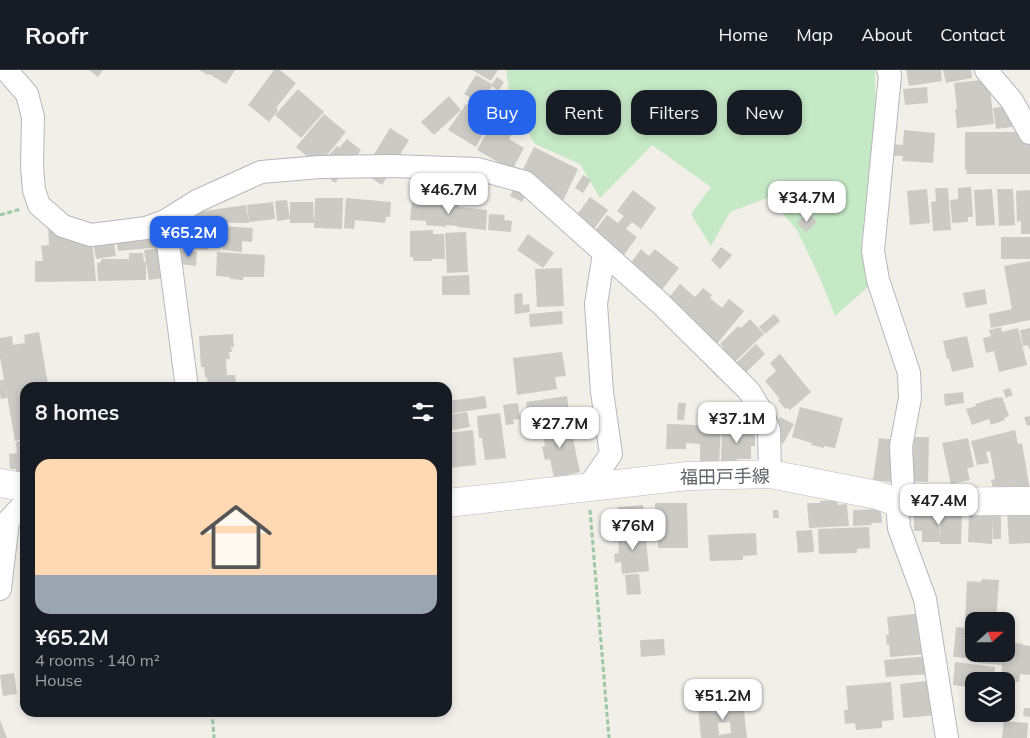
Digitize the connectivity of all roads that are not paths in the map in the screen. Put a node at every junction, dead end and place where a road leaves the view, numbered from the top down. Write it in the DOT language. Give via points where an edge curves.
graph roads {
  1 [pos="6,70"];
  2 [pos="986,70"];
  3 [pos="892,72"];
  4 [pos="1030,133"];
  5 [pos="165,221"];
  6 [pos="604,253"];
  7 [pos="186,382"];
  8 [pos="770,474"];
  9 [pos="588,487"];
  10 [pos="16,490"];
  11 [pos="1030,500"];
  12 [pos="897,502"];
  13 [pos="452,503"];
  14 [pos="0,589"];
  15 [pos="947,738"];
  1 -- 5 [label="street" via="27,94 33,117 32,167 39,204 63,226 91,235 146,228"];
  2 -- 4 [label="street" via="1012,101"];
  3 -- 12 [label="street" via="873,251 878,280 909,373 910,398 901,446 903,488"];
  5 -- 6 [label="street" via="197,201 261,172 392,166 478,170 525,182"];
  5 -- 7 [label="street"];
  6 -- 8 [label="street" via="660,302 749,391 769,430"];
  6 -- 9 [label="street" via="596,304 602,392 611,454"];
  8 -- 9 [label="main road, 福田戸手線" via="688,476"];
  8 -- 12 [label="main road, 福田戸手線" via="877,495"];
  9 -- 13 [label="main road, 福田戸手線"];
  10 -- 14 [label="street" via="8,521"];
  11 -- 12 [label="main road, 福田戸手線"];
  12 -- 15 [label="street" via="900,528 925,599"];
}
